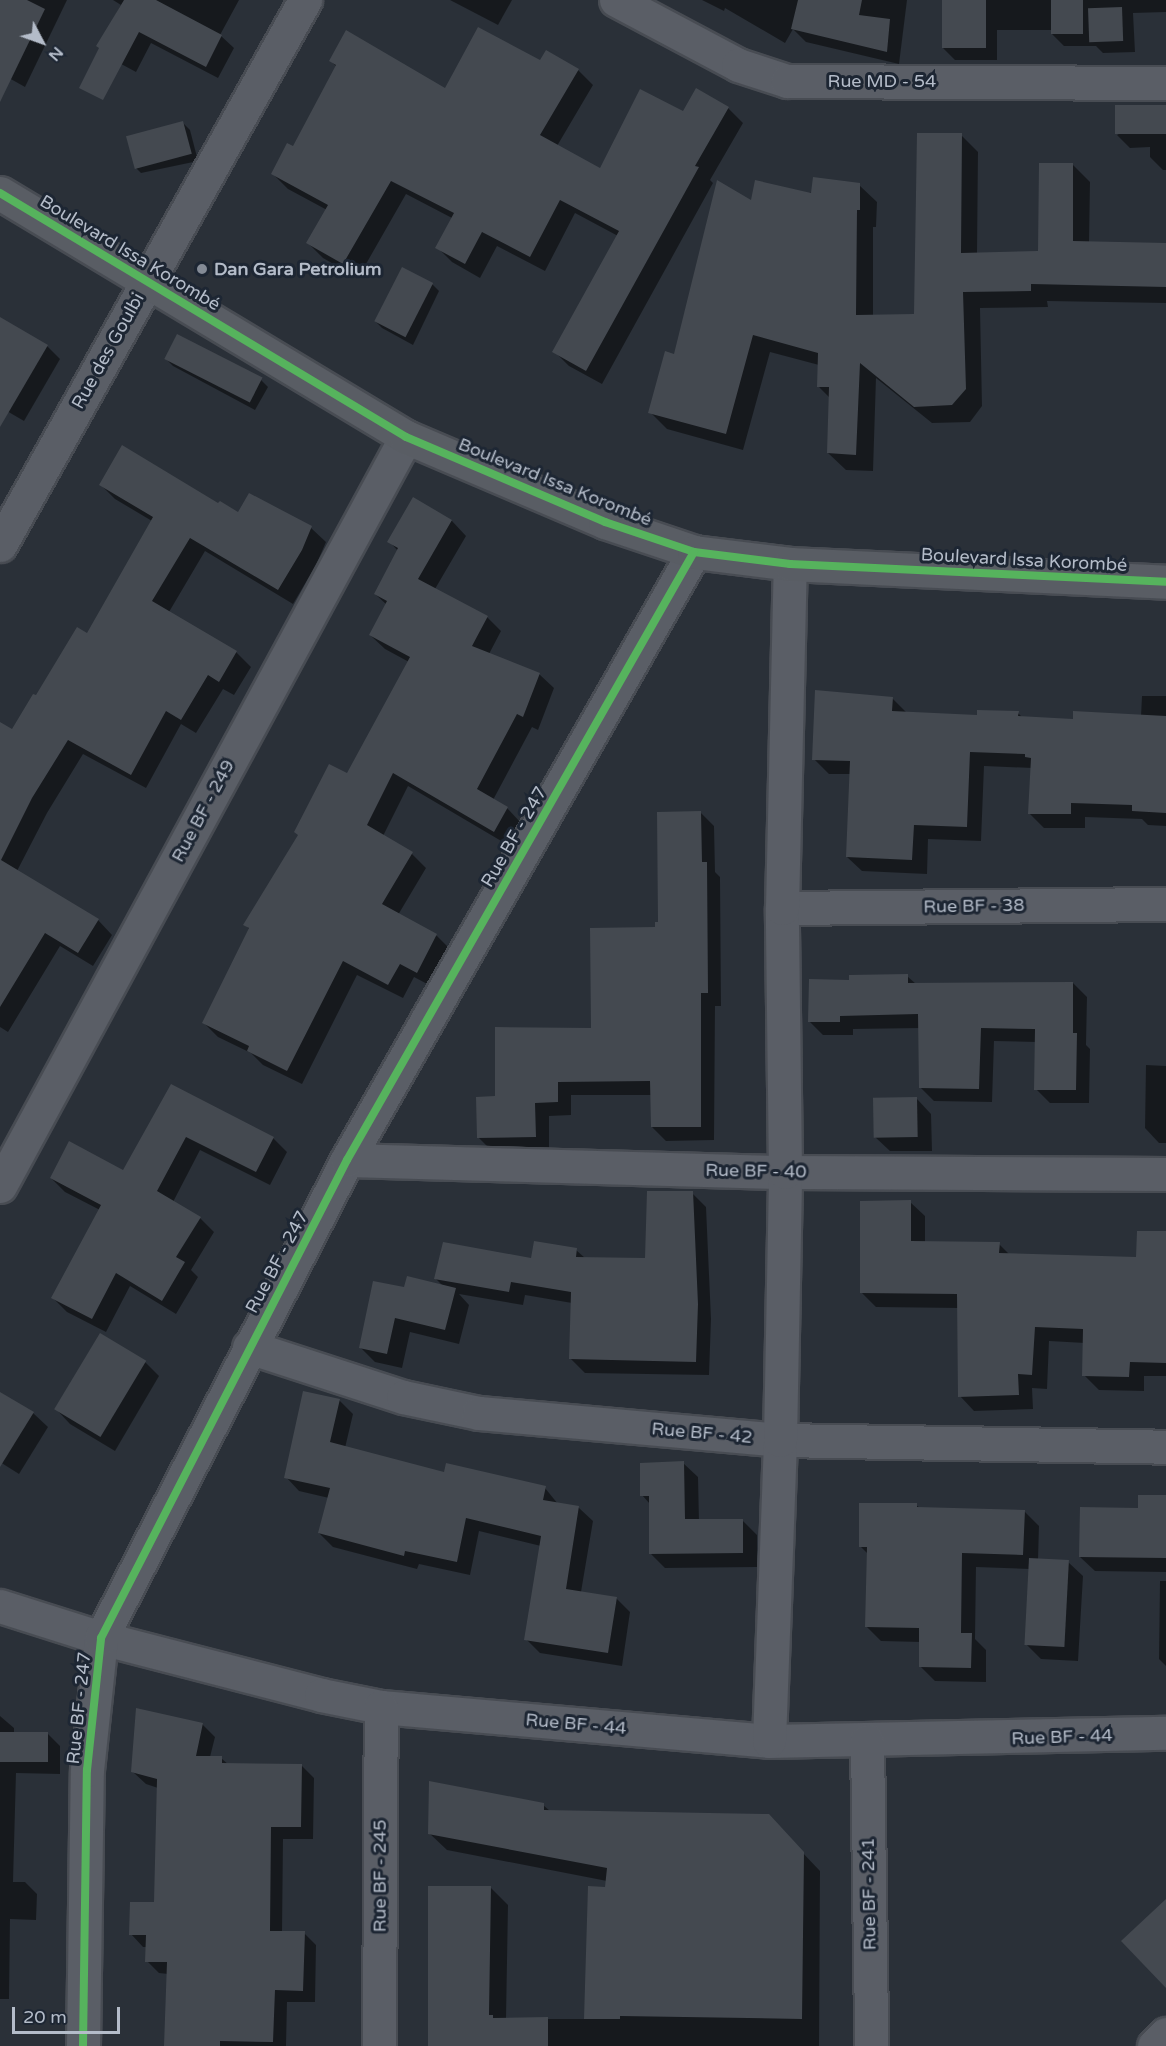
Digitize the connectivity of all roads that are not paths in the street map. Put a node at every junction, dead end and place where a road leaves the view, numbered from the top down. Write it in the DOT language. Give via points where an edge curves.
graph roads {
  1 [pos="305,0"];
  2 [pos="616,0"];
  3 [pos="1166,83"];
  4 [pos="0,192"];
  5 [pos="147,281"];
  6 [pos="406,437"];
  7 [pos="0,544"];
  8 [pos="694,552"];
  9 [pos="790,564"];
  10 [pos="1166,582"];
  11 [pos="1166,904"];
  12 [pos="782,908"];
  13 [pos="347,1160"];
  14 [pos="784,1172"];
  15 [pos="1166,1174"];
  16 [pos="0,1186"];
  17 [pos="249,1347"];
  18 [pos="780,1440"];
  19 [pos="1166,1447"];
  20 [pos="0,1606"];
  21 [pos="101,1638"];
  22 [pos="381,1707"];
  23 [pos="1166,1733"];
  24 [pos="769,1741"];
  25 [pos="867,1741"];
  26 [pos="1166,2034"];
  27 [pos="83,2046"];
  28 [pos="379,2046"];
  29 [pos="871,2046"];
  30 [pos="1154,2046"];
  1 -- 5 [label="street, Rue des Goulbi"];
  2 -- 3 [label="street, Rue MD - 54" via="738,65 788,81"];
  4 -- 5 [label="street, Boulevard Issa Korombé"];
  5 -- 6 [label="street, Boulevard Issa Korombé"];
  5 -- 7 [label="street, Rue des Goulbi"];
  6 -- 8 [label="street, Boulevard Issa Korombé" via="604,522"];
  6 -- 16 [label="street, Rue BF - 249"];
  8 -- 9 [label="street, Boulevard Issa Korombé"];
  8 -- 13 [label="street, Rue BF - 247"];
  9 -- 10 [label="street, Boulevard Issa Korombé"];
  9 -- 12 [label="street"];
  11 -- 12 [label="street, Rue BF - 38"];
  12 -- 14 [label="street"];
  13 -- 14 [label="street, Rue BF - 40"];
  13 -- 17 [label="street, Rue BF - 247"];
  14 -- 15 [label="street, Rue BF - 40"];
  14 -- 18 [label="street"];
  17 -- 18 [label="street, Rue BF - 42" via="403,1397 479,1413"];
  17 -- 21 [label="street, Rue BF - 247"];
  18 -- 19 [label="street, Rue BF - 42"];
  18 -- 24 [label="street"];
  20 -- 21 [label="street, Rue BF - 44"];
  21 -- 22 [label="street, Rue BF - 44"];
  21 -- 27 [label="street, Rue BF - 247" via="87,1770"];
  22 -- 24 [label="street, Rue BF - 44"];
  22 -- 28 [label="street, Rue BF - 245"];
  23 -- 25 [label="street, Rue BF - 44"];
  24 -- 25 [label="street, Rue BF - 44"];
  25 -- 29 [label="street, Rue BF - 241"];
  26 -- 30 [label="street"];
}
